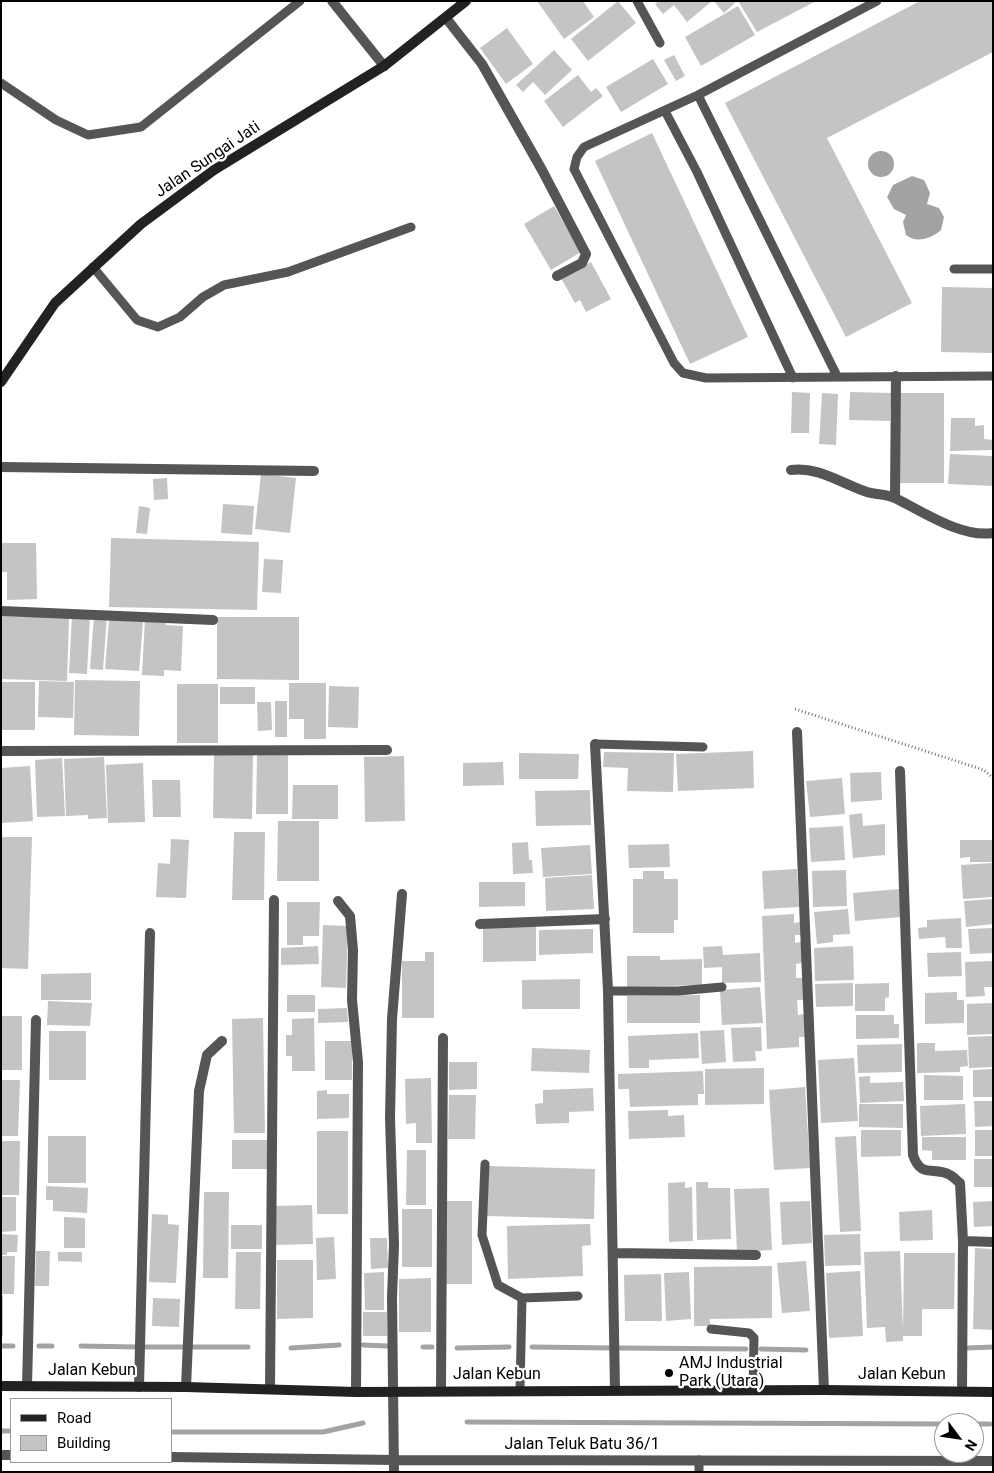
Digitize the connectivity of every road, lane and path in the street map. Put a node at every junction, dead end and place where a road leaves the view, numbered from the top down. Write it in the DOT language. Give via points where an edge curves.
graph roads {
  1 [pos="300,1"];
  2 [pos="332,1"];
  3 [pos="466,1"];
  4 [pos="637,1"];
  5 [pos="877,1"];
  6 [pos="446,18"];
  7 [pos="660,43"];
  8 [pos="384,66"];
  9 [pos="1,84"];
  10 [pos="698,95"];
  11 [pos="665,111"];
  12 [pos="411,227"];
  13 [pos="93,267"];
  14 [pos="954,269"];
  15 [pos="993,269"];
  16 [pos="557,276"];
  17 [pos="837,376"];
  18 [pos="896,376"];
  19 [pos="993,376"];
  20 [pos="793,378"];
  21 [pos="1,382"];
  22 [pos="1,467"];
  23 [pos="791,470"];
  24 [pos="314,471"];
  25 [pos="895,497"];
  26 [pos="993,533"];
  27 [pos="1,611"];
  28 [pos="212,620"];
  29 [pos="795,709"];
  30 [pos="797,732"];
  31 [pos="595,744"];
  32 [pos="703,747"];
  33 [pos="387,750"];
  34 [pos="1,751"];
  35 [pos="900,771"];
  36 [pos="993,778"];
  37 [pos="402,894"];
  38 [pos="274,900"];
  39 [pos="338,900"];
  40 [pos="604,919"];
  41 [pos="480,924"];
  42 [pos="150,933"];
  43 [pos="722,987"];
  44 [pos="608,991"];
  45 [pos="36,1020"];
  46 [pos="443,1038"];
  47 [pos="222,1041"];
  48 [pos="485,1164"];
  49 [pos="963,1242"];
  50 [pos="993,1242"];
  51 [pos="614,1253"];
  52 [pos="756,1256"];
  53 [pos="578,1296"];
  54 [pos="522,1298"];
  55 [pos="711,1329"];
  56 [pos="1,1386"];
  57 [pos="26,1386"];
  58 [pos="139,1387"];
  59 [pos="186,1387"];
  60 [pos="270,1389"];
  61 [pos="520,1390"];
  62 [pos="615,1390"];
  63 [pos="753,1390"];
  64 [pos="824,1390"];
  65 [pos="962,1390"];
  66 [pos="394,1391"];
  67 [pos="442,1391"];
  68 [pos="356,1392"];
  69 [pos="993,1392"];
  70 [pos="172,1457"];
  71 [pos="394,1460"];
  72 [pos="699,1460"];
  73 [pos="993,1461"];
  74 [pos="394,1472"];
  75 [pos="699,1472"];
  1 -- 9 [label="lane" via="141,127 88,134 56,120"];
  2 -- 8 [label="street"];
  3 -- 6 [label="main road, Jalan Sungai Jati"];
  4 -- 7 [label="lane"];
  5 -- 10 [label="lane"];
  6 -- 8 [label="main road, Jalan Sungai Jati"];
  6 -- 16 [label="street" via="482,64 586,254 582,263"];
  8 -- 13 [label="main road, Jalan Sungai Jati" via="214,170 141,224"];
  10 -- 11 [label="lane"];
  10 -- 17 [label="lane"];
  11 -- 20 [label="lane"];
  11 -- 20 [label="lane" via="584,147 574,169 674,363 683,373 706,378"];
  12 -- 13 [label="lane" via="288,272 224,285 203,297 180,317 158,327 137,320"];
  13 -- 21 [label="main road, Jalan Sungai Jati" via="55,303"];
  14 -- 15 [label="lane"];
  17 -- 18 [label="lane"];
  17 -- 20 [label="lane"];
  18 -- 19 [label="lane"];
  18 -- 25 [label="street"];
  22 -- 24 [label="street"];
  23 -- 25 [label="street" via="805,468 868,492"];
  25 -- 26 [label="street" via="941,522 976,532"];
  27 -- 28 [label="street"];
  29 -- 36 [label="path" via="984,770"];
  30 -- 64 [label="street"];
  31 -- 32 [label="lane"];
  31 -- 40 [label="street"];
  33 -- 34 [label="street"];
  35 -- 49 [label="street" via="913,1155 917,1165 924,1170 950,1174 960,1183"];
  37 -- 66 [label="street" via="392,1019 390,1118"];
  38 -- 60 [label="street"];
  39 -- 68 [label="street" via="350,916 354,950 352,1000 358,1062"];
  40 -- 41 [label="street"];
  40 -- 44 [label="street"];
  42 -- 58 [label="street"];
  43 -- 44 [label="lane"];
  44 -- 51 [label="street"];
  45 -- 57 [label="street"];
  46 -- 67 [label="street"];
  47 -- 59 [label="street" via="207,1055 199,1091"];
  48 -- 54 [label="lane" via="482,1235 498,1285"];
  49 -- 50 [label="street"];
  49 -- 65 [label="street"];
  51 -- 52 [label="street"];
  51 -- 62 [label="street"];
  53 -- 54 [label="lane"];
  54 -- 61 [label="lane"];
  55 -- 63 [label="lane" via="749,1333 754,1338"];
  56 -- 57 [label="main road, Jalan Kebun"];
  57 -- 58 [label="main road, Jalan Kebun"];
  58 -- 59 [label="main road, Jalan Kebun"];
  59 -- 60 [label="main road, Jalan Kebun"];
  60 -- 68 [label="main road, Jalan Kebun"];
  61 -- 62 [label="main road, Jalan Kebun"];
  61 -- 67 [label="main road, Jalan Kebun"];
  62 -- 63 [label="main road, Jalan Kebun"];
  63 -- 64 [label="main road, Jalan Kebun"];
  64 -- 65 [label="main road, Jalan Kebun"];
  65 -- 69 [label="main road, Jalan Kebun"];
  66 -- 67 [label="main road, Jalan Kebun"];
  66 -- 68 [label="main road, Jalan Kebun"];
  66 -- 71 [label="street"];
  70 -- 71 [label="street, Jalan Teluk Batu 36/1"];
  71 -- 72 [label="street, Jalan Teluk Batu 36/1"];
  71 -- 74 [label="street"];
  72 -- 73 [label="street, Jalan Teluk Batu 36/1"];
  72 -- 75 [label="lane"];
}
